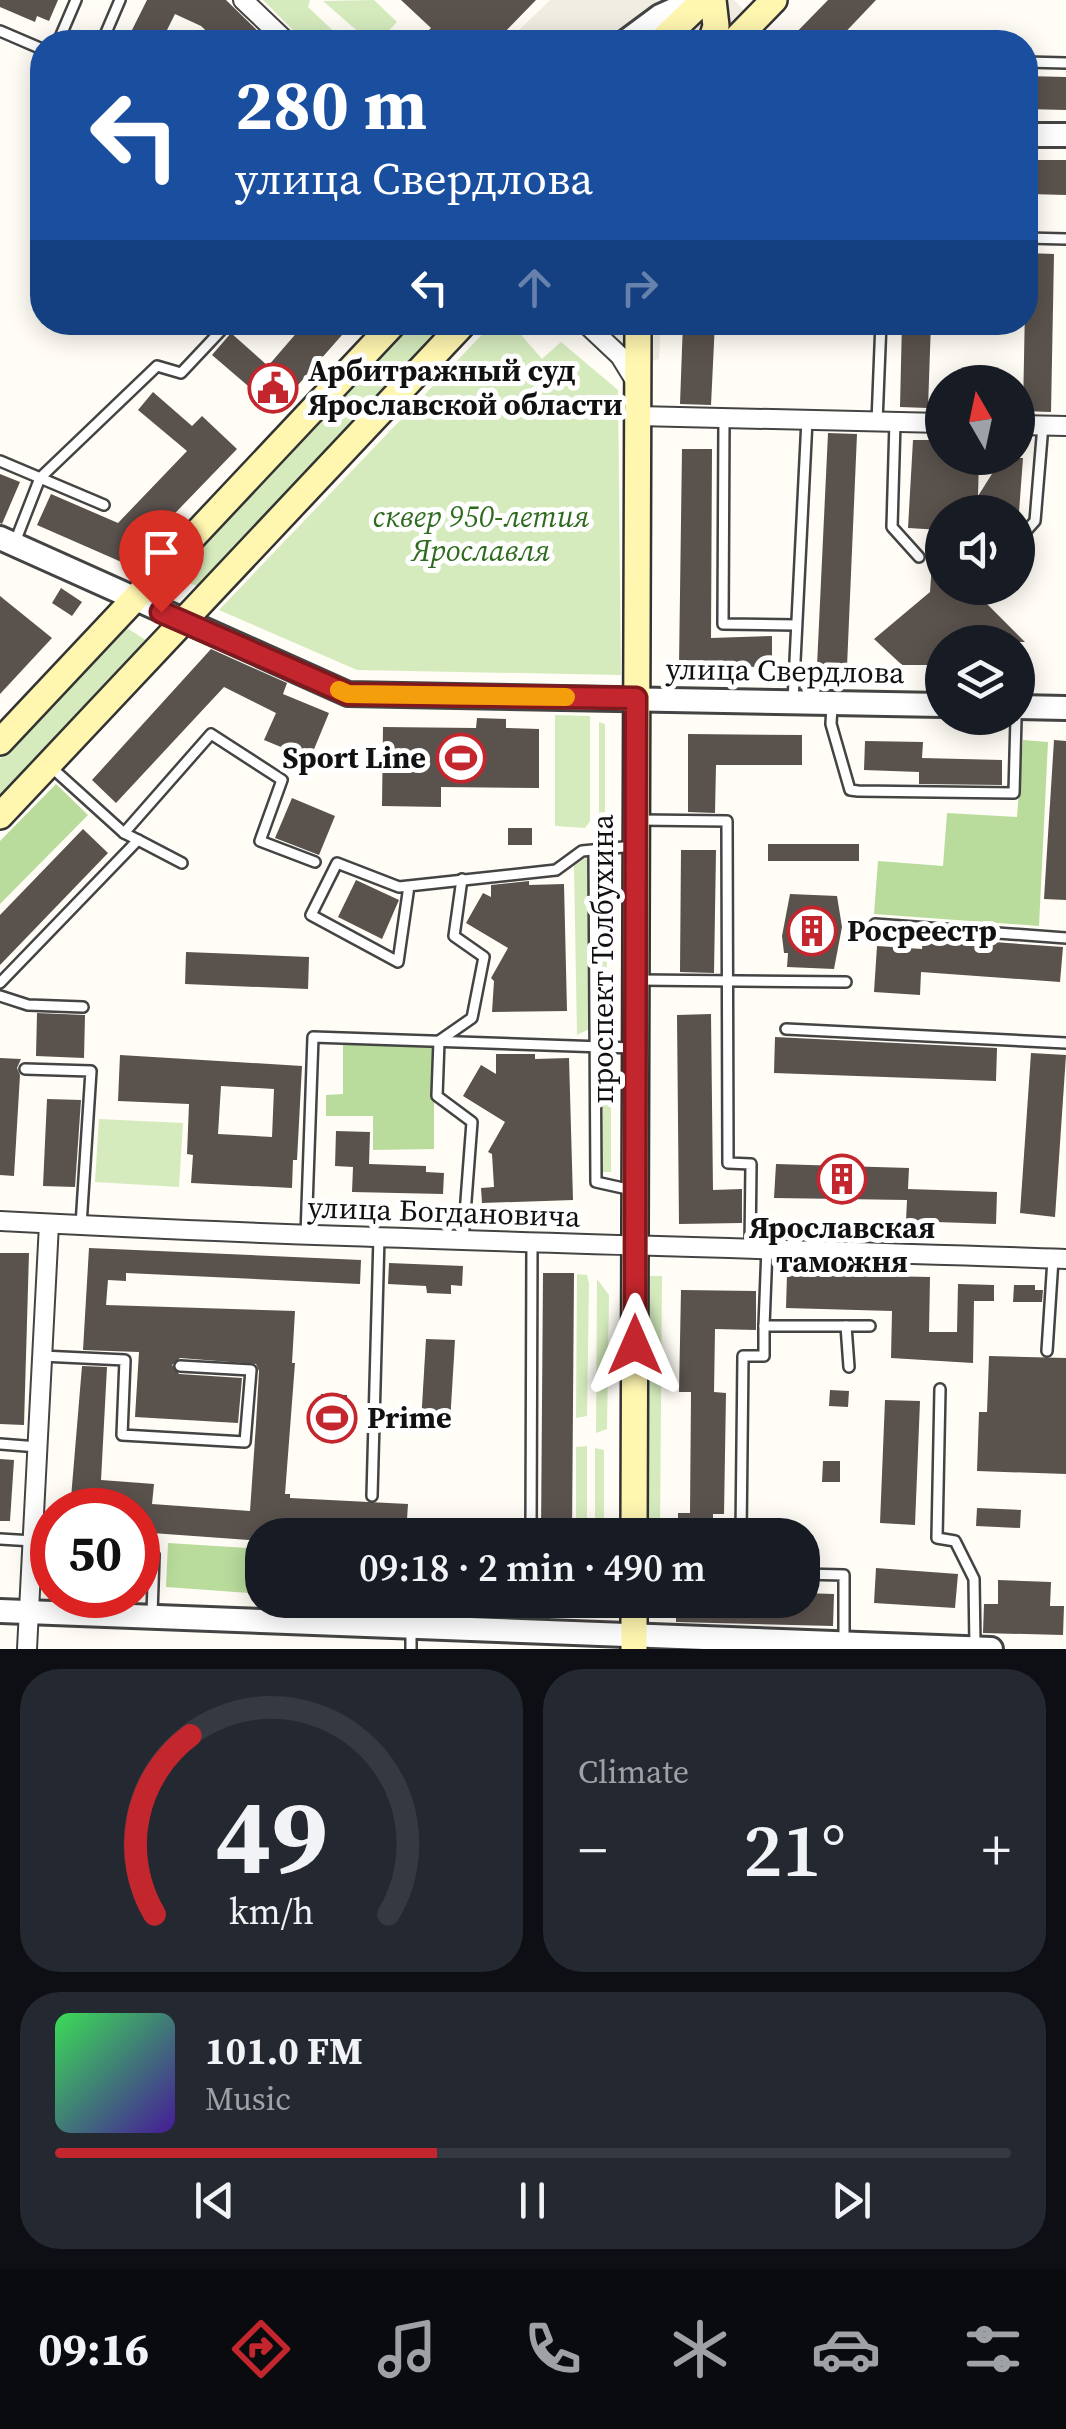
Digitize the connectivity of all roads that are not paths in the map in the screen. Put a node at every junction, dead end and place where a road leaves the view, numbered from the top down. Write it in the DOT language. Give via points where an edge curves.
graph roads {
  1 [pos="76,0"];
  2 [pos="120,0"];
  3 [pos="244,0"];
  4 [pos="696,0"];
  5 [pos="704,0"];
  6 [pos="716,0"];
  7 [pos="774,0"];
  8 [pos="63,30"];
  9 [pos="107,30"];
  10 [pos="275,30"];
  11 [pos="641,30"];
  12 [pos="673,30"];
  13 [pos="715,30"];
  14 [pos="741,30"];
  15 [pos="755,30"];
  16 [pos="0,31"];
  17 [pos="30,44"];
  18 [pos="1038,62"];
  19 [pos="1066,63"];
  20 [pos="1038,135"];
  21 [pos="1066,136"];
  22 [pos="1038,238"];
  23 [pos="1066,239"];
  24 [pos="217,335"];
  25 [pos="376,335"];
  26 [pos="453,335"];
  27 [pos="598,335"];
  28 [pos="628,335"];
  29 [pos="638,335"];
  30 [pos="882,335"];
  31 [pos="636,383"];
  32 [pos="637,416"];
  33 [pos="724,418"];
  34 [pos="807,420"];
  35 [pos="886,422"];
  36 [pos="925,423"];
  37 [pos="1035,426"];
  38 [pos="1043,426"];
  39 [pos="1066,426"];
  40 [pos="0,461"];
  41 [pos="40,478"];
  42 [pos="104,505"];
  43 [pos="1035,522"];
  44 [pos="7,542"];
  45 [pos="919,557"];
  46 [pos="133,599"];
  47 [pos="184,622"];
  48 [pos="796,625"];
  49 [pos="636,698"];
  50 [pos="792,701"];
  51 [pos="832,702"];
  52 [pos="925,704"];
  53 [pos="1035,707"];
  54 [pos="1066,708"];
  55 [pos="1016,735"];
  56 [pos="0,742"];
  57 [pos="48,766"];
  58 [pos="0,816"];
  59 [pos="636,820"];
  60 [pos="124,832"];
  61 [pos="138,840"];
  62 [pos="636,846"];
  63 [pos="594,850"];
  64 [pos="315,862"];
  65 [pos="182,863"];
  66 [pos="462,879"];
  67 [pos="409,886"];
  68 [pos="875,924"];
  69 [pos="1066,938"];
  70 [pos="729,979"];
  71 [pos="636,980"];
  72 [pos="846,982"];
  73 [pos="0,983"];
  74 [pos="0,996"];
  75 [pos="83,1007"];
  76 [pos="786,1029"];
  77 [pos="439,1041"];
  78 [pos="1066,1043"];
  79 [pos="593,1046"];
  80 [pos="636,1048"];
  81 [pos="25,1070"];
  82 [pos="635,1190"];
  83 [pos="0,1221"];
  84 [pos="49,1224"];
  85 [pos="82,1225"];
  86 [pos="306,1235"];
  87 [pos="379,1238"];
  88 [pos="463,1240"];
  89 [pos="532,1243"];
  90 [pos="635,1245"];
  91 [pos="758,1248"];
  92 [pos="1060,1259"];
  93 [pos="764,1326"];
  94 [pos="846,1326"];
  95 [pos="870,1326"];
  96 [pos="1047,1351"];
  97 [pos="42,1356"];
  98 [pos="180,1366"];
  99 [pos="849,1367"];
  100 [pos="940,1389"];
  101 [pos="0,1444"];
  102 [pos="38,1447"];
  103 [pos="36,1488"];
  104 [pos="372,1496"];
  105 [pos="531,1518"];
  106 [pos="634,1518"];
  107 [pos="741,1518"];
  108 [pos="0,1539"];
  109 [pos="30,1541"];
  110 [pos="820,1574"];
  111 [pos="30,1584"];
  112 [pos="0,1611"];
  113 [pos="28,1612"];
  114 [pos="160,1618"];
  115 [pos="408,1634"];
  116 [pos="476,1639"];
  117 [pos="634,1642"];
  118 [pos="853,1645"];
  119 [pos="975,1648"];
  120 [pos="27,1649"];
  121 [pos="991,1649"];
  1 -- 8 [label="lane"];
  2 -- 9 [label="lane"];
  3 -- 10 [label="street"];
  4 -- 11 [label="street"];
  5 -- 12 [label="main road"];
  6 -- 13 [label="main road"];
  6 -- 14 [label="main road"];
  7 -- 15 [label="main road"];
  16 -- 17 [label="lane"];
  18 -- 19 [label="lane"];
  20 -- 21 [label="street"];
  22 -- 23 [label="lane"];
  24 -- 41 [label="lane" via="181,373 158,366"];
  25 -- 46 [label="main road"];
  26 -- 47 [label="main road"];
  27 -- 31 [label="street"];
  28 -- 31 [label="main road, проспект Толбухина"];
  29 -- 31 [label="main road, проспект Толбухина"];
  30 -- 35 [label="lane"];
  31 -- 32 [label="main road, проспект Толбухина"];
  32 -- 33 [label="street"];
  32 -- 49 [label="main road, проспект Толбухина"];
  33 -- 34 [label="street"];
  33 -- 48 [label="lane" via="723,624"];
  34 -- 35 [label="street"];
  34 -- 48 [label="lane"];
  35 -- 36 [label="street"];
  35 -- 45 [label="lane" via="892,527"];
  37 -- 38 [label="street"];
  38 -- 39 [label="street"];
  38 -- 43 [label="lane"];
  40 -- 41 [label="lane"];
  41 -- 42 [label="lane"];
  41 -- 44 [label="lane"];
  44 -- 46 [label="street, улица Свердлова"];
  46 -- 47 [label="street, улица Свердлова"];
  46 -- 56 [label="main road"];
  47 -- 49 [label="street, улица Свердлова" via="348,694"];
  47 -- 57 [label="main road"];
  48 -- 50 [label="lane"];
  49 -- 50 [label="street, улица Свердлова"];
  49 -- 59 [label="main road, проспект Толбухина"];
  50 -- 51 [label="street, улица Свердлова"];
  51 -- 52 [label="street, улица Свердлова"];
  51 -- 55 [label="lane" via="831,724 850,790 1014,793"];
  53 -- 54 [label="street"];
  57 -- 58 [label="main road"];
  57 -- 60 [label="lane"];
  59 -- 62 [label="main road, проспект Толбухина"];
  59 -- 70 [label="lane" via="727,820"];
  60 -- 61 [label="lane"];
  60 -- 64 [label="lane" via="211,734 282,780 260,841"];
  61 -- 65 [label="lane"];
  61 -- 73 [label="lane"];
  62 -- 63 [label="lane"];
  62 -- 71 [label="main road, проспект Толбухина"];
  63 -- 66 [label="lane" via="556,870"];
  63 -- 79 [label="lane"];
  66 -- 67 [label="lane"];
  66 -- 77 [label="lane" via="454,936 484,957 472,1018"];
  67 -- 67 [label="lane" via="398,962 311,915 336,863"];
  68 -- 69 [label="lane"];
  70 -- 71 [label="lane"];
  70 -- 72 [label="lane"];
  70 -- 91 [label="lane" via="728,1163 750,1164"];
  71 -- 80 [label="main road, проспект Толбухина"];
  74 -- 75 [label="lane"];
  76 -- 78 [label="lane"];
  77 -- 79 [label="lane"];
  77 -- 86 [label="lane" via="313,1037"];
  77 -- 88 [label="lane" via="437,1096 472,1122"];
  79 -- 80 [label="lane"];
  79 -- 82 [label="lane" via="596,1182"];
  80 -- 82 [label="main road, проспект Толбухина"];
  81 -- 85 [label="lane" via="91,1072"];
  82 -- 90 [label="main road, проспект Толбухина"];
  83 -- 84 [label="street, улица Богдановича"];
  84 -- 85 [label="street, улица Богдановича"];
  84 -- 97 [label="street"];
  85 -- 86 [label="street, улица Богдановича"];
  86 -- 87 [label="street, улица Богдановича"];
  87 -- 88 [label="street, улица Богдановича"];
  87 -- 104 [label="lane"];
  88 -- 89 [label="street, улица Богдановича"];
  89 -- 90 [label="street, улица Богдановича"];
  89 -- 105 [label="lane"];
  90 -- 91 [label="street, улица Богдановича"];
  90 -- 106 [label="main road, проспект Толбухина"];
  91 -- 92 [label="street, улица Богдановича"];
  91 -- 93 [label="lane"];
  92 -- 96 [label="lane"];
  93 -- 94 [label="lane"];
  93 -- 107 [label="lane" via="764,1356 742,1356"];
  94 -- 95 [label="lane"];
  94 -- 99 [label="lane"];
  97 -- 98 [label="lane" via="125,1360 122,1435 245,1442 250,1370"];
  97 -- 102 [label="street"];
  100 -- 119 [label="lane" via="937,1538 955,1541 974,1579"];
  101 -- 102 [label="lane"];
  102 -- 103 [label="street"];
  108 -- 109 [label="lane"];
  110 -- 118 [label="lane" via="844,1575"];
  111 -- 113 [label="street"];
  112 -- 113 [label="street"];
  113 -- 120 [label="street"];
  114 -- 115 [label="street"];
  115 -- 116 [label="street"];
  116 -- 117 [label="street"];
  117 -- 118 [label="street"];
  118 -- 119 [label="street"];
  119 -- 121 [label="street"];
}
